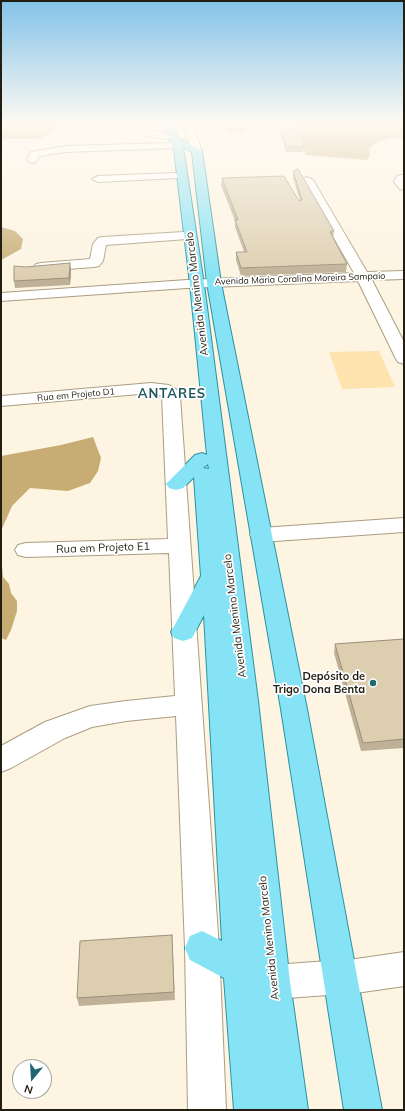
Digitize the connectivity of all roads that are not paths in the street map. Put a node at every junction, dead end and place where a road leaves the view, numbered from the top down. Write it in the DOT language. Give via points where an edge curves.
graph roads {
  1 [pos="175,176"];
  2 [pos="182,176"];
  3 [pos="200,176"];
  4 [pos="98,180"];
  5 [pos="307,180"];
  6 [pos="207,228"];
  7 [pos="187,241"];
  8 [pos="27,268"];
  9 [pos="404,275"];
  10 [pos="363,277"];
  11 [pos="199,284"];
  12 [pos="1,297"];
  13 [pos="397,329"];
  14 [pos="404,359"];
  15 [pos="1,402"];
  16 [pos="202,459"];
  17 [pos="176,484"];
  18 [pos="404,525"];
  19 [pos="261,535"];
  20 [pos="179,546"];
  21 [pos="26,550"];
  22 [pos="213,575"];
  23 [pos="183,632"];
  24 [pos="187,705"];
  25 [pos="1,760"];
  26 [pos="202,948"];
  27 [pos="241,968"];
  28 [pos="404,969"];
  29 [pos="340,977"];
  30 [pos="273,982"];
  31 [pos="207,1110"];
  32 [pos="253,1110"];
  33 [pos="289,1110"];
  34 [pos="363,1110"];
  1 -- 4 [label="street"];
  1 -- 7 [label="main road, Avenida Menino Marcelo"];
  2 -- 7 [label="main road, Avenida Menino Marcelo"];
  3 -- 6 [label="main road"];
  5 -- 10 [label="street"];
  6 -- 7 [label="main road"];
  6 -- 11 [label="main road"];
  7 -- 8 [label="street" via="103,240 99,244 94,263"];
  7 -- 11 [label="main road, Avenida Menino Marcelo"];
  9 -- 10 [label="street, Avenida Maria Coralina Moreira Sampaio"];
  10 -- 11 [label="street, Avenida Maria Coralina Moreira Sampaio"];
  10 -- 13 [label="street"];
  11 -- 12 [label="street, Avenida Maria Coralina Moreira Sampaio"];
  11 -- 16 [label="main road, Avenida Menino Marcelo"];
  11 -- 19 [label="main road"];
  11 -- 30 [label="main road, Avenida Menino Marcelo"];
  13 -- 14 [label="street"];
  15 -- 17 [label="street, Rua em Projeto D1" via="163,389 171,396"];
  16 -- 17 [label="main road"];
  16 -- 22 [label="main road, Avenida Menino Marcelo"];
  17 -- 20 [label="street"];
  18 -- 19 [label="street"];
  19 -- 29 [label="main road"];
  20 -- 21 [label="street, Rua em Projeto E1"];
  20 -- 23 [label="street"];
  22 -- 23 [label="main road"];
  22 -- 27 [label="main road, Avenida Menino Marcelo"];
  23 -- 24 [label="street"];
  24 -- 25 [label="street" via="126,710 90,717 55,730"];
  24 -- 26 [label="street"];
  26 -- 27 [label="main road"];
  26 -- 31 [label="street"];
  27 -- 30 [label="main road"];
  27 -- 32 [label="main road, Avenida Menino Marcelo"];
  28 -- 29 [label="street"];
  29 -- 30 [label="street"];
  29 -- 34 [label="main road"];
  30 -- 33 [label="main road, Avenida Menino Marcelo"];
}
